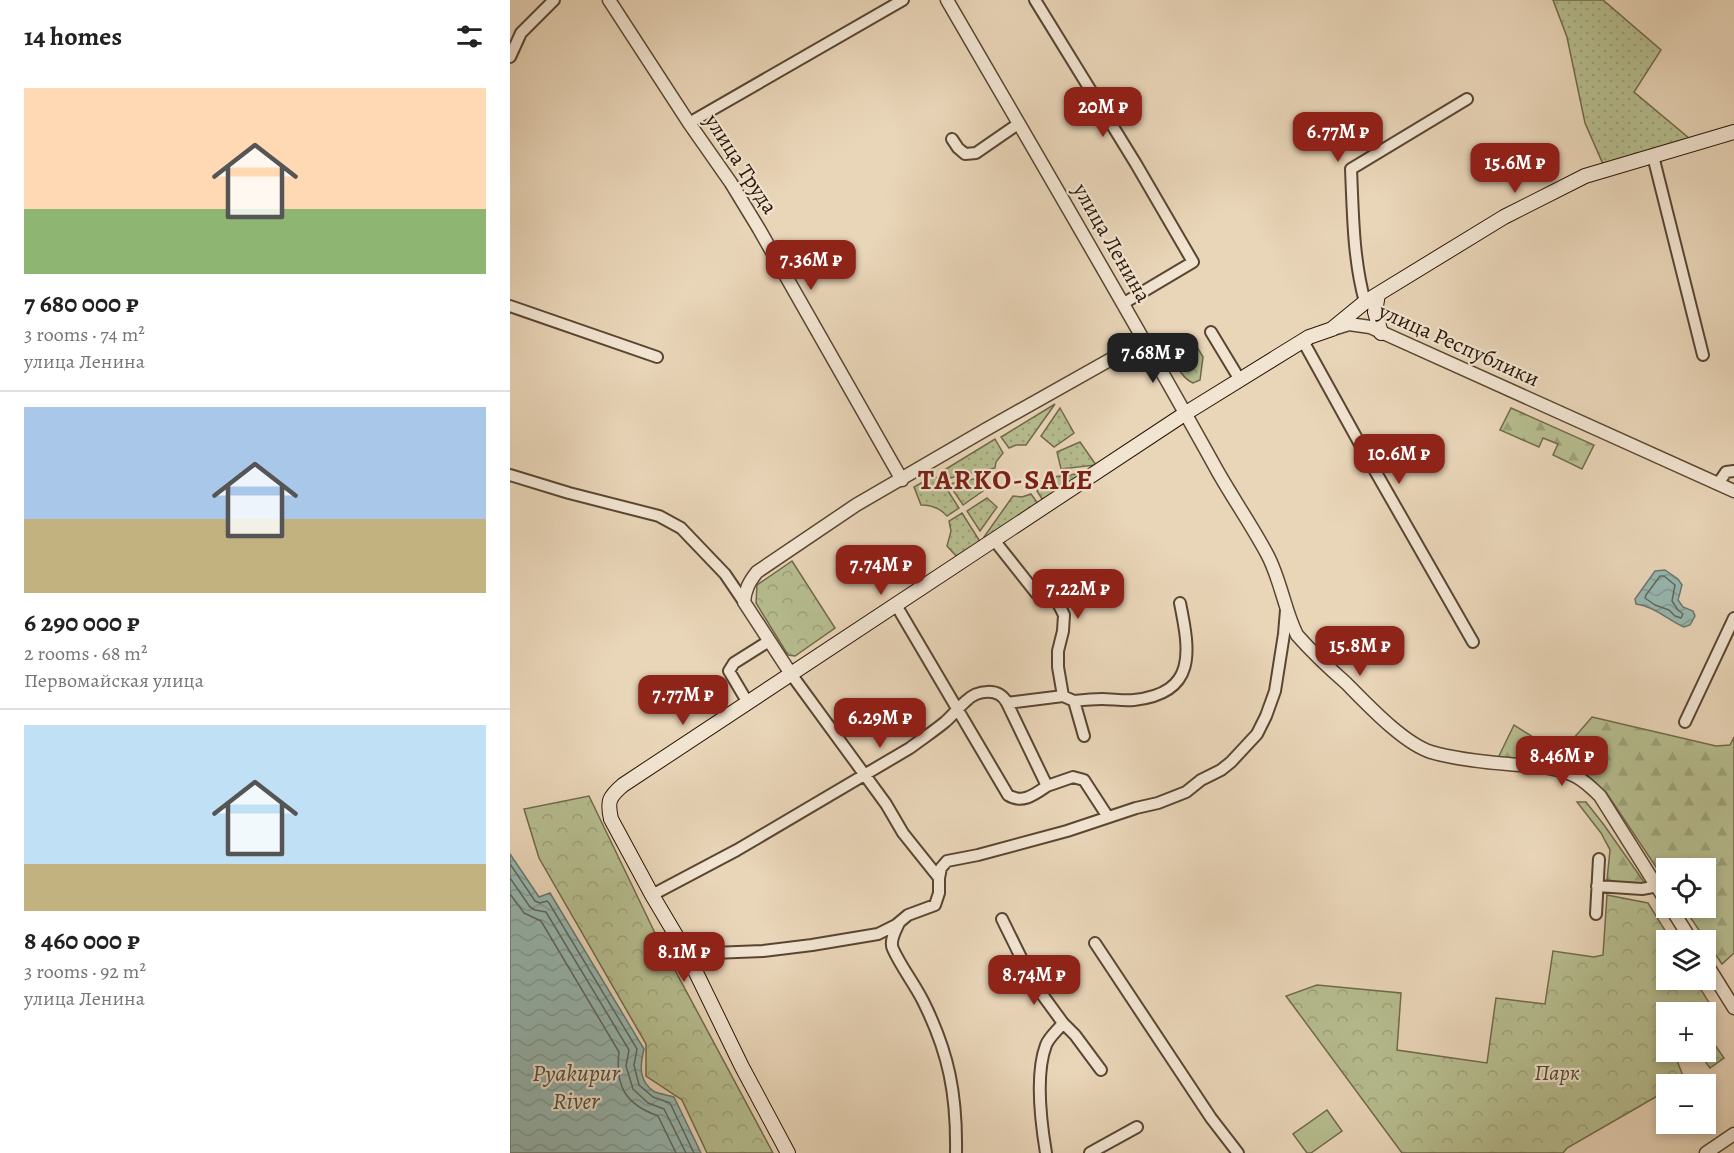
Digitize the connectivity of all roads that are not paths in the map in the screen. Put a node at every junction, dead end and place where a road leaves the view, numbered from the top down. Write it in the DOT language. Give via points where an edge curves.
graph roads {
  1 [pos="554,0"];
  2 [pos="609,0"];
  3 [pos="903,0"];
  4 [pos="946,0"];
  5 [pos="1035,0"];
  6 [pos="510,30"];
  7 [pos="521,33"];
  8 [pos="510,57"];
  9 [pos="1467,99"];
  10 [pos="689,123"];
  11 [pos="1018,124"];
  12 [pos="1734,132"];
  13 [pos="952,140"];
  14 [pos="1653,156"];
  15 [pos="1378,294"];
  16 [pos="1124,303"];
  17 [pos="1365,303"];
  18 [pos="510,306"];
  19 [pos="1332,329"];
  20 [pos="1211,332"];
  21 [pos="1381,333"];
  22 [pos="1145,340"];
  23 [pos="1303,341"];
  24 [pos="1702,355"];
  25 [pos="657,357"];
  26 [pos="1240,380"];
  27 [pos="1186,413"];
  28 [pos="1734,471"];
  29 [pos="510,475"];
  30 [pos="902,480"];
  31 [pos="1718,484"];
  32 [pos="1734,491"];
  33 [pos="994,540"];
  34 [pos="757,572"];
  35 [pos="732,584"];
  36 [pos="744,602"];
  37 [pos="1180,603"];
  38 [pos="896,605"];
  39 [pos="1286,606"];
  40 [pos="1734,618"];
  41 [pos="769,641"];
  42 [pos="1473,642"];
  43 [pos="1305,644"];
  44 [pos="1282,646"];
  45 [pos="791,675"];
  46 [pos="1063,696"];
  47 [pos="1074,701"];
  48 [pos="748,703"];
  49 [pos="1007,703"];
  50 [pos="958,711"];
  51 [pos="1685,722"];
  52 [pos="1084,736"];
  53 [pos="863,774"];
  54 [pos="1047,786"];
  55 [pos="1108,817"];
  56 [pos="1599,859"];
  57 [pos="939,878"];
  58 [pos="1656,883"];
  59 [pos="1598,886"];
  60 [pos="1656,886"];
  61 [pos="652,895"];
  62 [pos="1596,914"];
  63 [pos="1002,920"];
  64 [pos="900,921"];
  65 [pos="878,934"];
  66 [pos="1095,943"];
  67 [pos="892,947"];
  68 [pos="687,954"];
  69 [pos="1716,979"];
  70 [pos="1734,1008"];
  71 [pos="1063,1023"];
  72 [pos="1101,1070"];
  73 [pos="1137,1127"];
  74 [pos="1734,1134"];
  75 [pos="788,1153"];
  76 [pos="956,1153"];
  77 [pos="1046,1153"];
  78 [pos="1090,1153"];
  79 [pos="1238,1153"];
  80 [pos="1706,1153"];
  1 -- 7 [label="street"];
  2 -- 10 [label="street, улица Труда"];
  3 -- 10 [label="street"];
  4 -- 11 [label="street, улица Ленина"];
  5 -- 16 [label="street" via="1193,262"];
  6 -- 7 [label="street"];
  7 -- 8 [label="street"];
  9 -- 17 [label="street" via="1351,169 1357,267"];
  10 -- 30 [label="street, улица Труда" via="759,229"];
  11 -- 13 [label="street" via="976,153 965,154"];
  11 -- 16 [label="street, улица Ленина"];
  12 -- 14 [label="main road"];
  14 -- 15 [label="main road" via="1585,176 1504,217"];
  14 -- 24 [label="street"];
  15 -- 17 [label="main road"];
  15 -- 21 [label="main road" via="1375,312"];
  16 -- 22 [label="street, улица Ленина"];
  17 -- 19 [label="main road"];
  18 -- 25 [label="street"];
  19 -- 21 [label="street, улица Республики" via="1349,324"];
  19 -- 23 [label="main road, улица Республики"];
  20 -- 26 [label="street"];
  21 -- 31 [label="street, улица Республики"];
  22 -- 27 [label="street, улица Ленина"];
  22 -- 30 [label="street"];
  23 -- 26 [label="main road, улица Республики"];
  23 -- 42 [label="street"];
  26 -- 27 [label="main road, улица Республики"];
  27 -- 33 [label="main road, улица Республики"];
  27 -- 39 [label="street, улица Ленина" via="1268,556"];
  28 -- 31 [label="street" via="1726,472"];
  29 -- 35 [label="street" via="659,516 681,528"];
  30 -- 34 [label="street"];
  31 -- 32 [label="street, улица Республики"];
  33 -- 38 [label="main road, улица Республики"];
  33 -- 46 [label="street" via="1036,593 1058,603 1064,615 1058,651"];
  34 -- 35 [label="street"];
  34 -- 36 [label="street" via="745,590"];
  35 -- 36 [label="street"];
  36 -- 41 [label="street"];
  37 -- 47 [label="street" via="1188,646 1185,670 1171,688 1133,700"];
  38 -- 45 [label="main road, улица Республики"];
  38 -- 50 [label="street"];
  39 -- 43 [label="street, улица Ленина" via="1297,635"];
  39 -- 44 [label="street, улица Ленина"];
  40 -- 51 [label="street"];
  41 -- 45 [label="street"];
  41 -- 48 [label="street" via="734,663 729,671"];
  43 -- 44 [label="street"];
  43 -- 58 [label="street, улица Ленина" via="1378,715 1412,743 1430,752 1564,772 1588,783"];
  44 -- 55 [label="street, улица Ленина" via="1275,691 1266,716 1257,734 1232,762 1186,792"];
  45 -- 48 [label="main road, улица Республики"];
  45 -- 53 [label="street"];
  46 -- 47 [label="street"];
  46 -- 49 [label="street"];
  47 -- 52 [label="street"];
  48 -- 61 [label="main road, улица Республики" via="612,795 608,805 611,819"];
  49 -- 50 [label="street" via="998,693 982,693 972,696"];
  49 -- 54 [label="street"];
  50 -- 53 [label="street" via="910,748"];
  50 -- 54 [label="street" via="1008,795 1022,799"];
  53 -- 57 [label="street"];
  53 -- 61 [label="street"];
  54 -- 55 [label="street" via="1073,777 1084,780"];
  55 -- 57 [label="street, улица Ленина" via="947,861"];
  56 -- 59 [label="street"];
  57 -- 64 [label="street" via="935,905"];
  59 -- 60 [label="street"];
  59 -- 62 [label="street"];
  61 -- 68 [label="main road"];
  63 -- 71 [label="street" via="1033,981"];
  64 -- 65 [label="street"];
  64 -- 67 [label="street"];
  65 -- 67 [label="street"];
  65 -- 68 [label="street" via="763,951"];
  66 -- 79 [label="street"];
  67 -- 76 [label="street" via="943,1045 957,1122"];
  68 -- 75 [label="main road"];
  69 -- 70 [label="street"];
  71 -- 72 [label="street"];
  71 -- 77 [label="street" via="1047,1044 1040,1073"];
  73 -- 78 [label="street"];
  74 -- 80 [label="street"];
}
